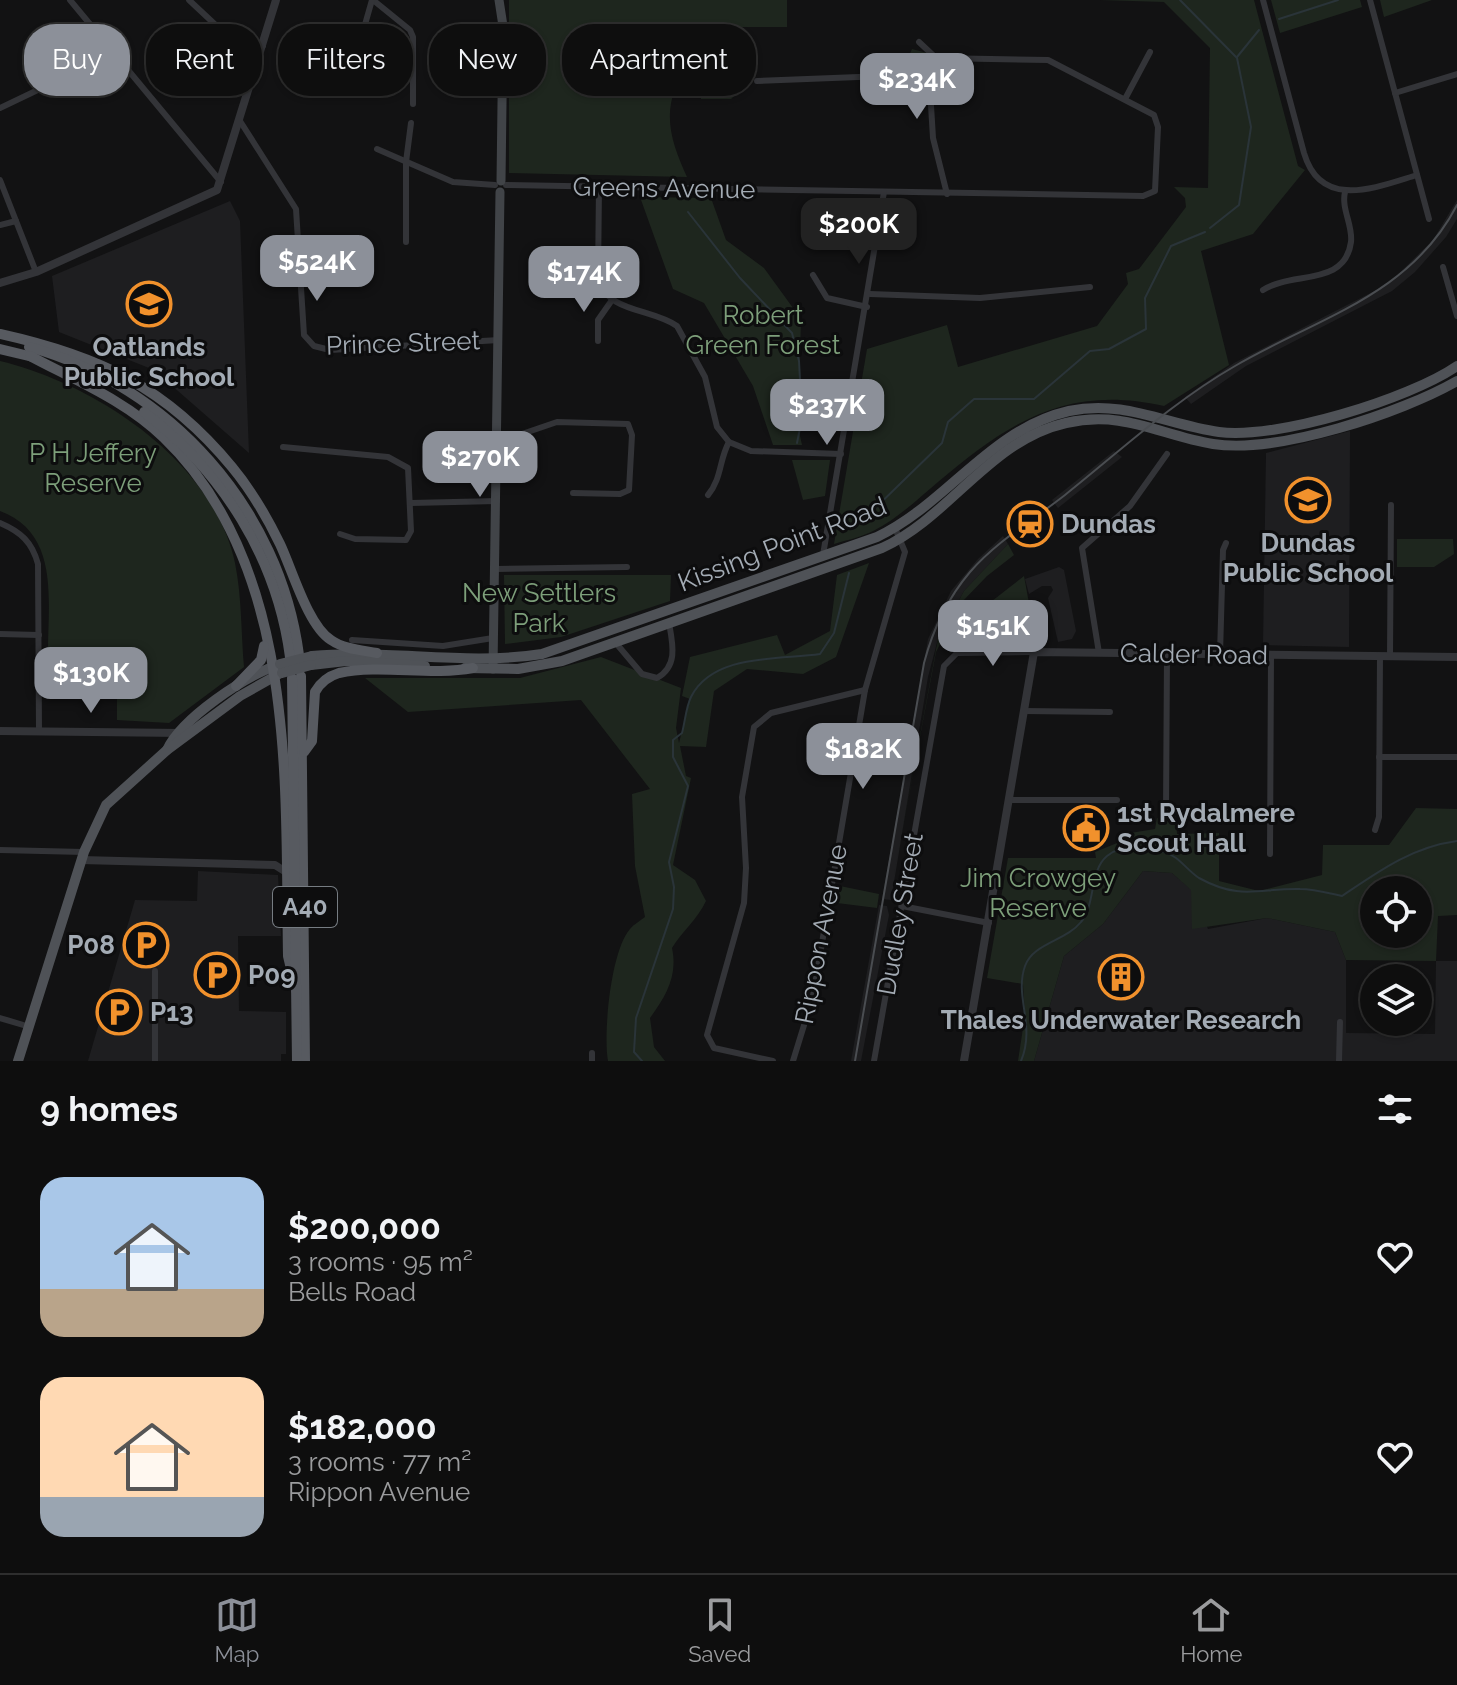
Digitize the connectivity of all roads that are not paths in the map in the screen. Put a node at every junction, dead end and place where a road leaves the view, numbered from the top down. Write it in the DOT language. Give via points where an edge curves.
graph roads {
  1 [pos="70,0"];
  2 [pos="189,0"];
  3 [pos="276,0"];
  4 [pos="373,0"];
  5 [pos="499,0"];
  6 [pos="1263,0"];
  7 [pos="1370,0"];
  8 [pos="90,24"];
  9 [pos="366,24"];
  10 [pos="919,42"];
  11 [pos="263,46"];
  12 [pos="1150,52"];
  13 [pos="936,58"];
  14 [pos="130,71"];
  15 [pos="1457,74"];
  16 [pos="757,81"];
  17 [pos="930,82"];
  18 [pos="1395,93"];
  19 [pos="25,96"];
  20 [pos="1125,99"];
  21 [pos="413,104"];
  22 [pos="0,108"];
  23 [pos="240,121"];
  24 [pos="411,123"];
  25 [pos="377,149"];
  26 [pos="406,162"];
  27 [pos="1417,175"];
  28 [pos="0,180"];
  29 [pos="221,182"];
  30 [pos="501,186"];
  31 [pos="599,186"];
  32 [pos="884,192"];
  33 [pos="1345,192"];
  34 [pos="947,194"];
  35 [pos="1429,219"];
  36 [pos="16,221"];
  37 [pos="0,225"];
  38 [pos="406,242"];
  39 [pos="1443,267"];
  40 [pos="36,272"];
  41 [pos="813,275"];
  42 [pos="0,283"];
  43 [pos="1090,287"];
  44 [pos="1263,290"];
  45 [pos="870,294"];
  46 [pos="612,300"];
  47 [pos="867,307"];
  48 [pos="1457,316"];
  49 [pos="0,337"];
  50 [pos="499,340"];
  51 [pos="598,341"];
  52 [pos="0,349"];
  53 [pos="30,356"];
  54 [pos="1457,366"];
  55 [pos="1457,381"];
  56 [pos="498,435"];
  57 [pos="729,442"];
  58 [pos="283,447"];
  59 [pos="841,454"];
  60 [pos="1167,454"];
  61 [pos="573,493"];
  62 [pos="708,495"];
  63 [pos="497,501"];
  64 [pos="411,503"];
  65 [pos="1391,505"];
  66 [pos="0,523"];
  67 [pos="895,528"];
  68 [pos="340,534"];
  69 [pos="901,538"];
  70 [pos="1226,543"];
  71 [pos="823,557"];
  72 [pos="627,567"];
  73 [pos="496,569"];
  74 [pos="669,623"];
  75 [pos="0,634"];
  76 [pos="39,635"];
  77 [pos="493,638"];
  78 [pos="265,640"];
  79 [pos="352,640"];
  80 [pos="615,642"];
  81 [pos="1034,652"];
  82 [pos="377,653"];
  83 [pos="1099,653"];
  84 [pos="1167,654"];
  85 [pos="1220,654"];
  86 [pos="1271,656"];
  87 [pos="1385,656"];
  88 [pos="1457,657"];
  89 [pos="312,660"];
  90 [pos="493,664"];
  91 [pos="473,668"];
  92 [pos="284,672"];
  93 [pos="943,672"];
  94 [pos="236,686"];
  95 [pos="865,690"];
  96 [pos="1024,711"];
  97 [pos="1110,712"];
  98 [pos="0,731"];
  99 [pos="39,731"];
  100 [pos="186,733"];
  101 [pos="304,752"];
  102 [pos="1379,757"];
  103 [pos="1457,757"];
  104 [pos="1010,800"];
  105 [pos="1117,800"];
  106 [pos="1166,812"];
  107 [pos="1375,830"];
  108 [pos="0,850"];
  109 [pos="1270,854"];
  110 [pos="83,856"];
  111 [pos="286,857"];
  112 [pos="275,865"];
  113 [pos="286,872"];
  114 [pos="902,906"];
  115 [pos="989,923"];
  116 [pos="155,971"];
  117 [pos="296,990"];
  118 [pos="0,1018"];
  119 [pos="1340,1022"];
  120 [pos="30,1027"];
  121 [pos="739,1058"];
  122 [pos="18,1061"];
  123 [pos="155,1061"];
  124 [pos="297,1061"];
  125 [pos="305,1061"];
  126 [pos="773,1061"];
  127 [pos="793,1061"];
  128 [pos="874,1061"];
  129 [pos="964,1061"];
  130 [pos="1339,1061"];
  1 -- 8 [label="street"];
  2 -- 11 [label="street" via="221,30"];
  3 -- 11 [label="street"];
  4 -- 9 [label="street"];
  4 -- 21 [label="street" via="413,37"];
  5 -- 30 [label="main road"];
  6 -- 33 [label="street" via="1307,163 1318,177"];
  7 -- 18 [label="street"];
  10 -- 13 [label="street"];
  11 -- 23 [label="street"];
  12 -- 20 [label="street"];
  13 -- 17 [label="street"];
  13 -- 20 [label="street" via="1042,59"];
  14 -- 29 [label="street"];
  15 -- 18 [label="street"];
  16 -- 17 [label="street" via="884,76"];
  17 -- 34 [label="street" via="933,138"];
  18 -- 27 [label="street"];
  19 -- 22 [label="street"];
  20 -- 34 [label="street, Greens Avenue" via="1158,120 1155,191 1143,196"];
  23 -- 29 [label="street"];
  23 -- 50 [label="street, Prince Street" via="296,209 304,335 314,346 330,350"];
  24 -- 26 [label="street"];
  25 -- 26 [label="street, Greens Avenue"];
  26 -- 30 [label="street, Greens Avenue" via="453,182"];
  26 -- 38 [label="street"];
  27 -- 33 [label="street"];
  27 -- 35 [label="street"];
  28 -- 36 [label="street"];
  29 -- 40 [label="street" via="213,195"];
  30 -- 31 [label="street, Greens Avenue"];
  30 -- 50 [label="main road"];
  31 -- 32 [label="street, Greens Avenue"];
  31 -- 46 [label="street" via="598,279"];
  32 -- 34 [label="street, Greens Avenue"];
  32 -- 45 [label="street"];
  33 -- 44 [label="street" via="1351,240 1340,266"];
  36 -- 37 [label="street"];
  36 -- 40 [label="street"];
  39 -- 48 [label="street"];
  40 -- 42 [label="street"];
  41 -- 47 [label="street" via="827,298"];
  43 -- 45 [label="street" via="980,298"];
  45 -- 47 [label="street"];
  46 -- 51 [label="street" via="598,320"];
  46 -- 57 [label="street" via="677,326 705,377 715,421"];
  47 -- 59 [label="street"];
  49 -- 53 [label="highway" via="122,387 158,411 205,455 234,491 268,549 284,590 294,656 261,555 231,501 203,466 138,408 99,384"];
  49 -- 82 [label="highway" via="92,359 150,391 185,418 247,485 320,630 345,648"];
  50 -- 56 [label="main road"];
  52 -- 53 [label="highway"];
  53 -- 78 [label="highway" via="133,412 188,464 238,543"];
  54 -- 67 [label="main road, Kissing Point Road" via="1404,393 1259,433 1208,430 1120,408 1056,414 1002,441"];
  55 -- 69 [label="main road, Kissing Point Road" via="1413,404 1258,446 1209,443 1125,420 1057,425 1009,449"];
  56 -- 61 [label="street" via="519,435 557,422 628,424 629,490"];
  56 -- 63 [label="main road"];
  57 -- 59 [label="street" via="751,451"];
  57 -- 62 [label="street" via="720,478"];
  58 -- 64 [label="street" via="397,460 409,472"];
  59 -- 71 [label="street"];
  60 -- 83 [label="street" via="1130,506 1082,548"];
  63 -- 64 [label="street"];
  63 -- 73 [label="main road"];
  64 -- 68 [label="street" via="410,534 403,542"];
  65 -- 87 [label="street"];
  66 -- 76 [label="street" via="17,530 33,547"];
  67 -- 69 [label="street"];
  67 -- 71 [label="main road, Kissing Point Road"];
  69 -- 74 [label="main road, Kissing Point Road"];
  69 -- 95 [label="street, Rippon Avenue" via="905,552"];
  70 -- 85 [label="street"];
  71 -- 90 [label="main road, Kissing Point Road" via="564,647"];
  72 -- 73 [label="street"];
  73 -- 77 [label="main road"];
  74 -- 80 [label="main road, Kissing Point Road"];
  74 -- 80 [label="street" via="672,660 657,678 642,674"];
  75 -- 76 [label="street"];
  76 -- 99 [label="street"];
  77 -- 79 [label="street" via="443,646"];
  77 -- 90 [label="main road"];
  78 -- 92 [label="highway"];
  78 -- 94 [label="highway" via="261,660"];
  80 -- 90 [label="main road, Kissing Point Road" via="538,667"];
  81 -- 83 [label="street, Calder Road"];
  81 -- 93 [label="street, Calder Road" via="957,653"];
  81 -- 96 [label="street"];
  82 -- 89 [label="main road, Kissing Point Road"];
  82 -- 90 [label="main road, Kissing Point Road"];
  83 -- 84 [label="street, Calder Road"];
  84 -- 85 [label="street, Calder Road"];
  84 -- 106 [label="street"];
  85 -- 86 [label="street, Calder Road"];
  86 -- 87 [label="street, Calder Road"];
  86 -- 109 [label="street"];
  87 -- 88 [label="street, Calder Road"];
  87 -- 102 [label="street"];
  89 -- 91 [label="main road, Kissing Point Road"];
  89 -- 92 [label="main road, Kissing Point Road, bridge"];
  90 -- 91 [label="main road, Kissing Point Road"];
  91 -- 101 [label="highway" via="331,676 315,692 312,741"];
  92 -- 94 [label="main road"];
  92 -- 100 [label="main road"];
  92 -- 101 [label="highway, A40"];
  92 -- 111 [label="highway"];
  92 -- 117 [label="highway, A40"];
  93 -- 114 [label="street, Dudley Street"];
  94 -- 100 [label="main road"];
  95 -- 121 [label="street" via="771,713 754,727 742,797 744,903 707,1035 714,1048"];
  95 -- 127 [label="street, Rippon Avenue" via="813,996"];
  96 -- 97 [label="street"];
  96 -- 104 [label="street"];
  98 -- 99 [label="street"];
  99 -- 100 [label="street"];
  100 -- 110 [label="main road" via="106,805"];
  101 -- 125 [label="highway, A40"];
  102 -- 103 [label="street"];
  102 -- 107 [label="street"];
  104 -- 105 [label="street"];
  104 -- 115 [label="street"];
  108 -- 110 [label="street"];
  110 -- 112 [label="street"];
  110 -- 120 [label="main road"];
  111 -- 112 [label="street"];
  111 -- 113 [label="highway"];
  112 -- 113 [label="street"];
  113 -- 117 [label="highway" via="288,956"];
  114 -- 115 [label="street"];
  114 -- 128 [label="street, Dudley Street"];
  115 -- 129 [label="street"];
  116 -- 123 [label="street"];
  117 -- 124 [label="highway, A40"];
  118 -- 120 [label="street"];
  119 -- 130 [label="street"];
  120 -- 122 [label="main road"];
  121 -- 126 [label="street"];
}
